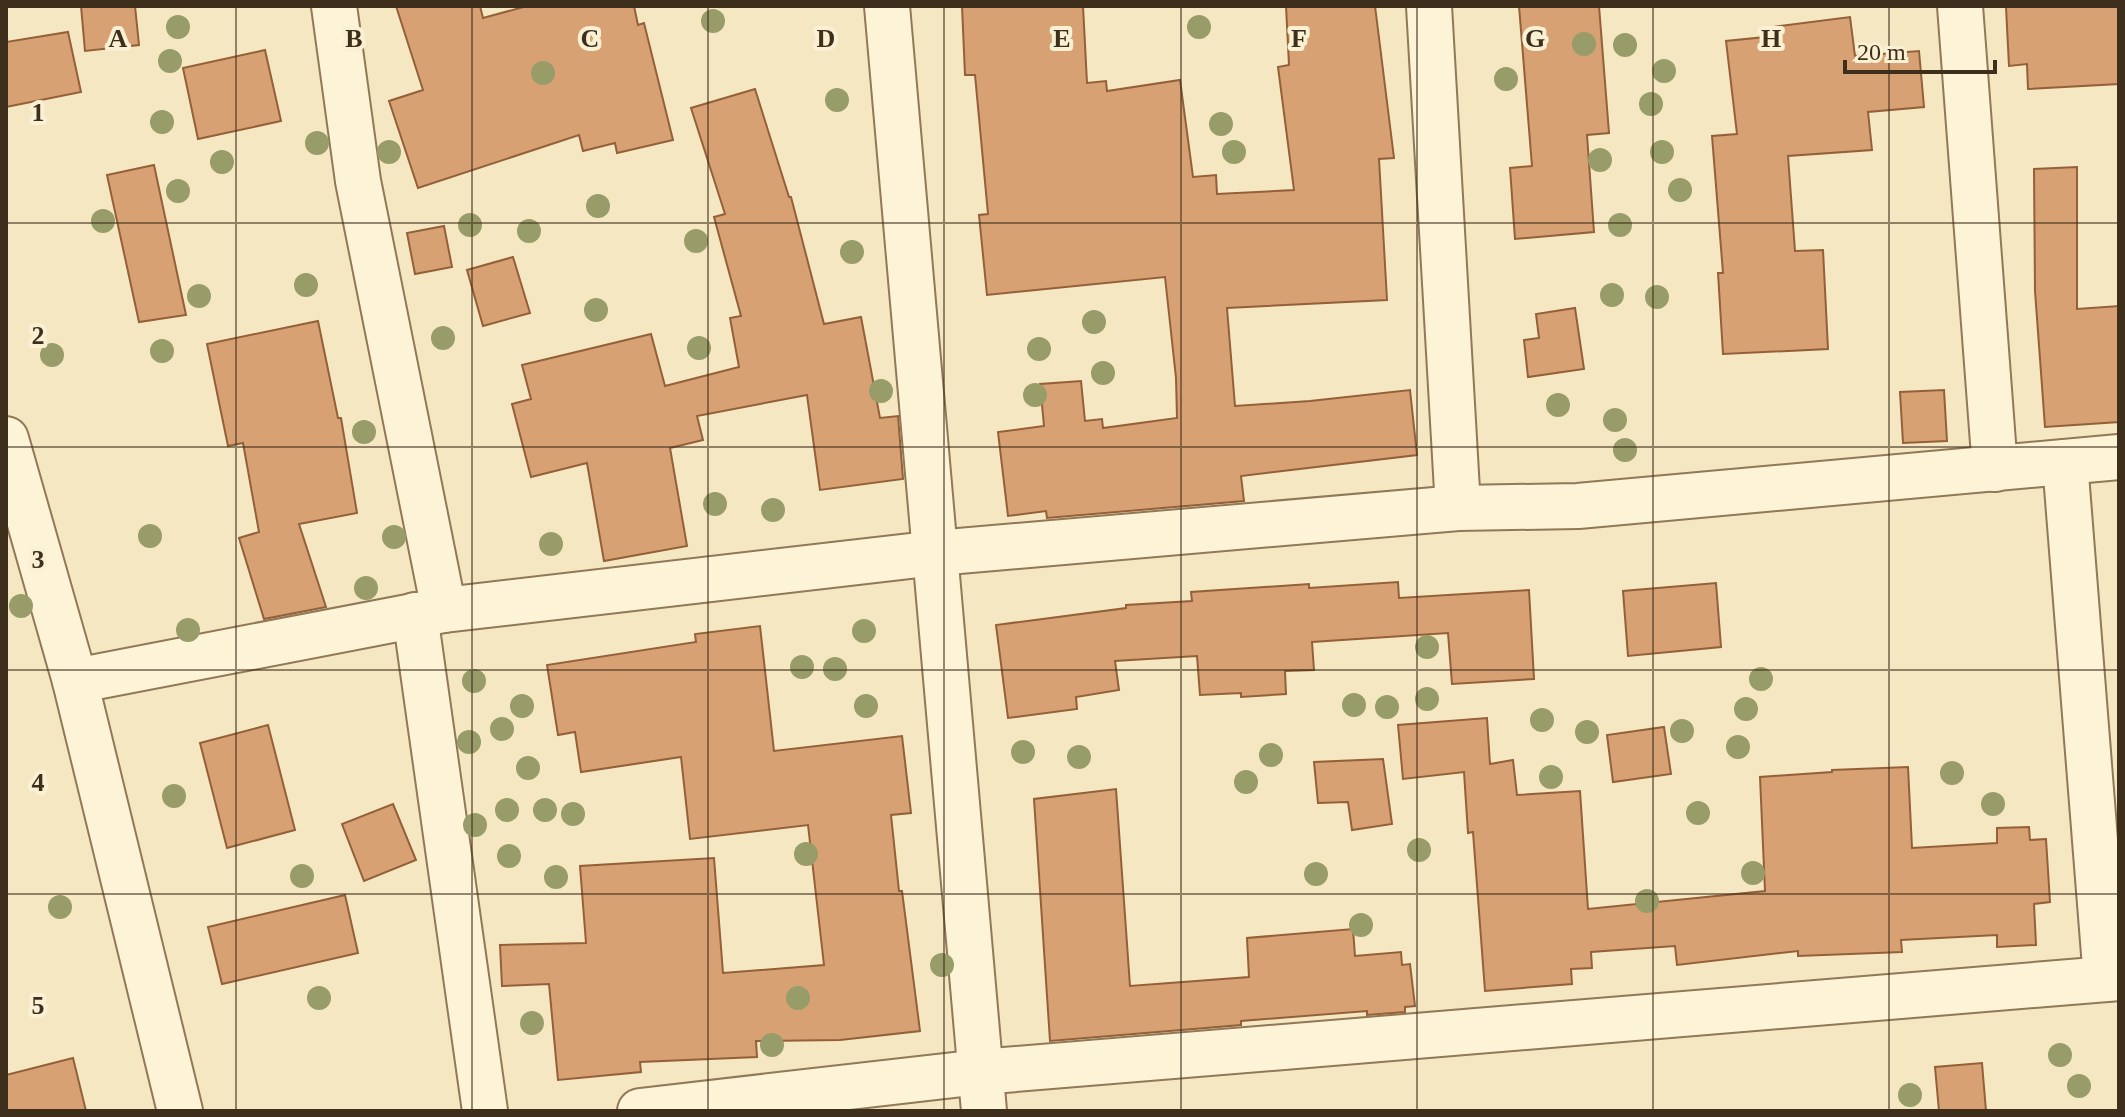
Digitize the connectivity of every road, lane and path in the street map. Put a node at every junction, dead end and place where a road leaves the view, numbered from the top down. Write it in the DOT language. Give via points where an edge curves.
graph roads {
  1 [pos="334,6"];
  2 [pos="887,6"];
  3 [pos="1429,6"];
  4 [pos="1960,6"];
  5 [pos="6,439"];
  6 [pos="2119,457"];
  7 [pos="2065,462"];
  8 [pos="1995,469"];
  9 [pos="1458,508"];
  10 [pos="936,553"];
  11 [pos="430,613"];
  12 [pos="75,681"];
  13 [pos="2113,978"];
  14 [pos="982,1092"];
  15 [pos="180,1111"];
  16 [pos="485,1111"];
  17 [pos="640,1111"];
  1 -- 11 [label="street"];
  2 -- 10 [label="street"];
  3 -- 9 [label="street"];
  4 -- 8 [label="street"];
  5 -- 12 [label="street"];
  6 -- 7 [label="street"];
  7 -- 8 [label="street"];
  7 -- 13 [label="street"];
  8 -- 9 [label="street" via="1578,506"];
  9 -- 10 [label="street"];
  10 -- 11 [label="street"];
  10 -- 14 [label="street"];
  11 -- 12 [label="street"];
  11 -- 16 [label="street"];
  12 -- 15 [label="street"];
  13 -- 14 [label="street"];
  14 -- 17 [label="street"];
}
